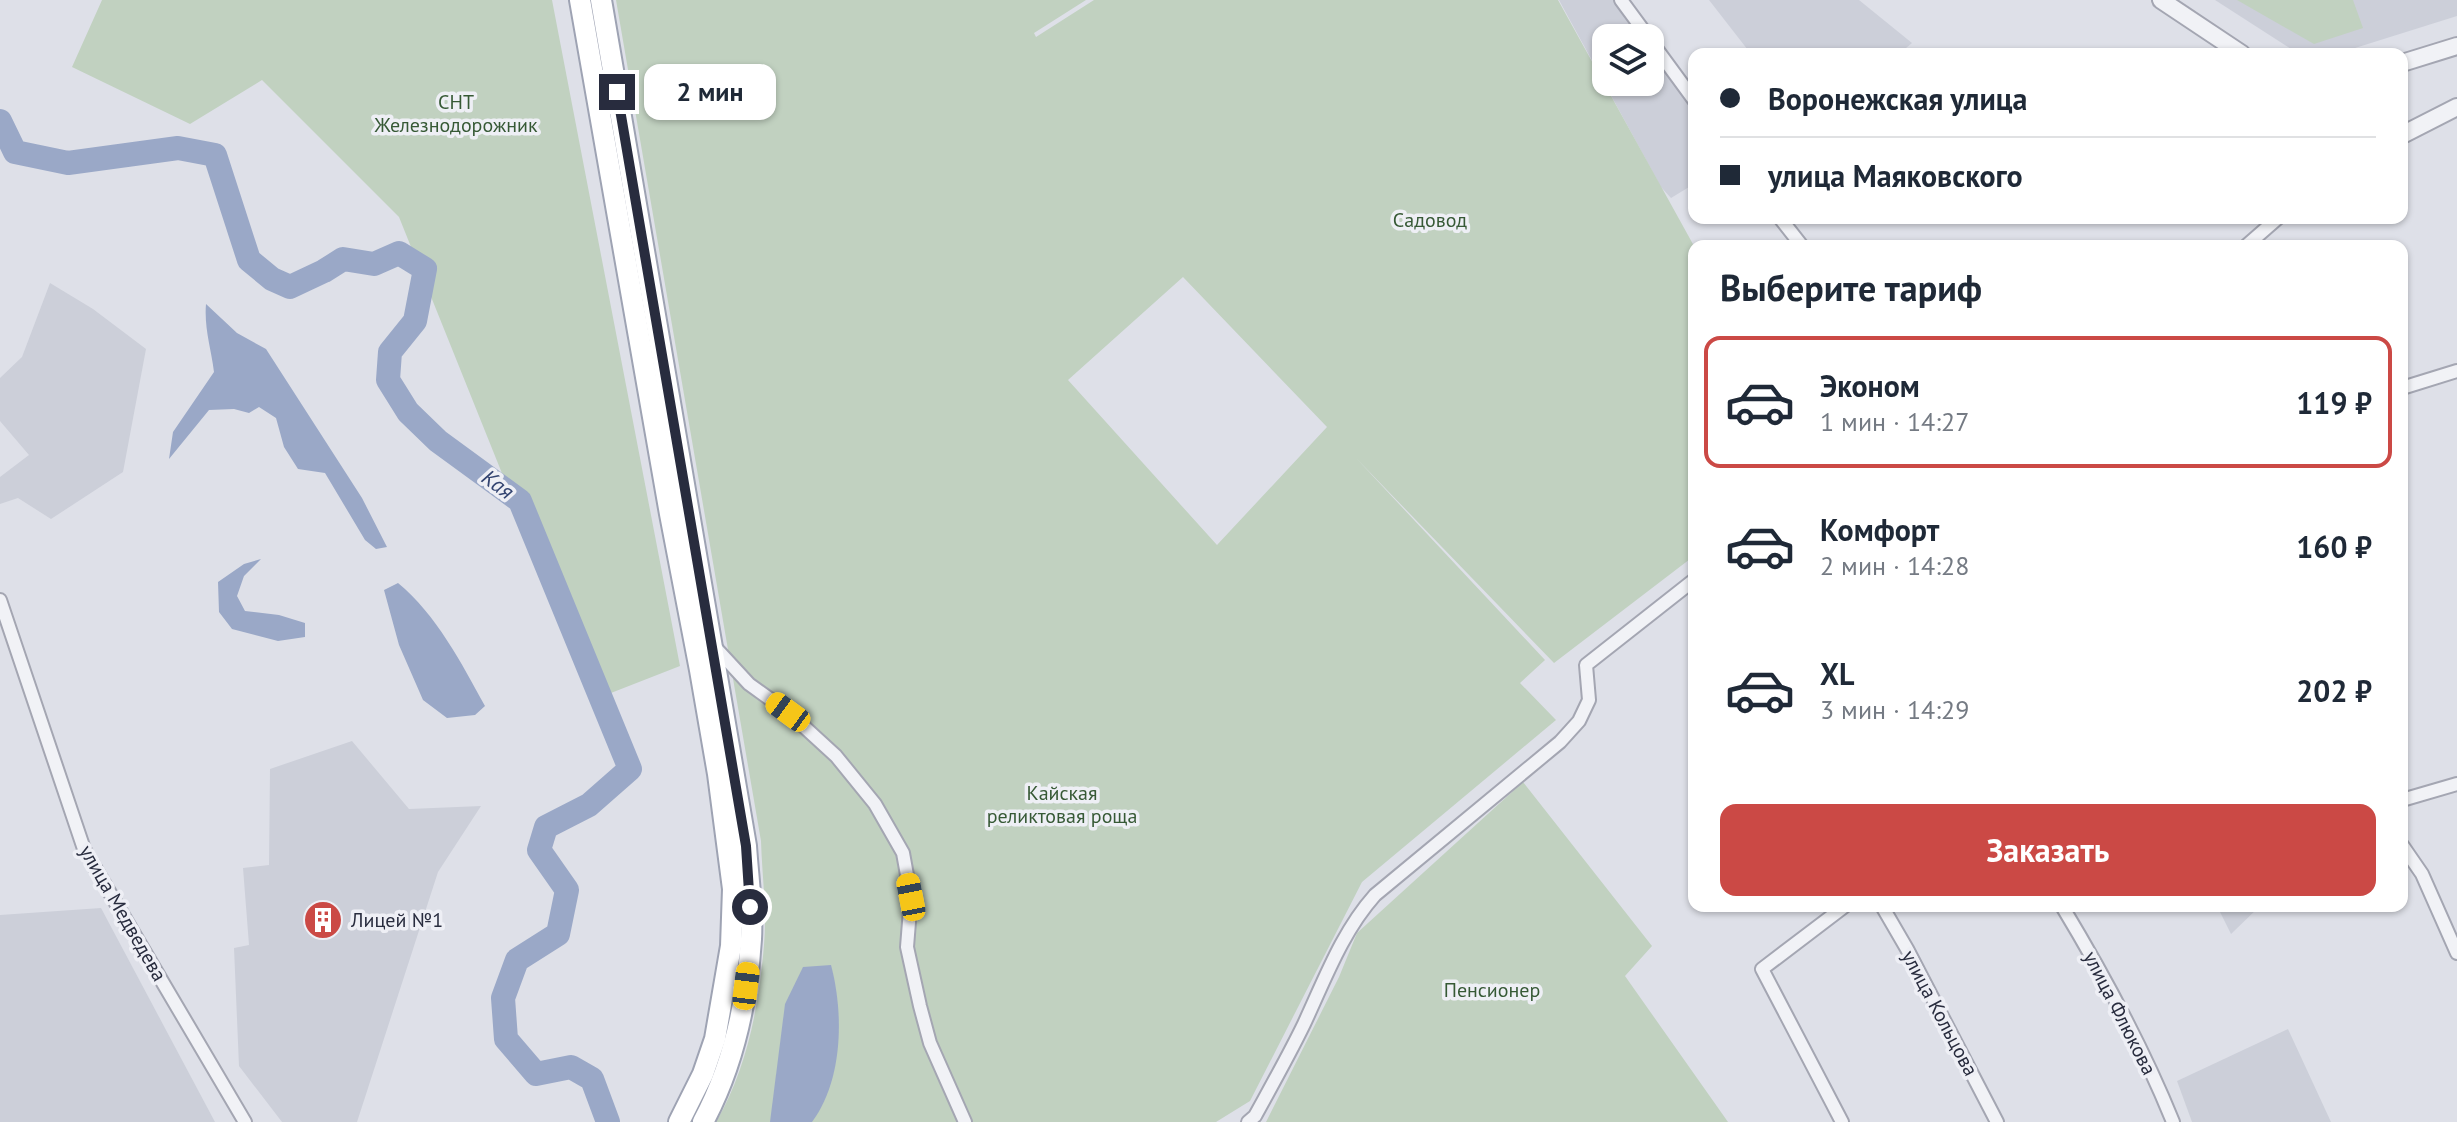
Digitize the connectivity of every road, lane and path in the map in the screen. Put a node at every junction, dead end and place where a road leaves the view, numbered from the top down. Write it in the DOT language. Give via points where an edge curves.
graph roads {
  1 [pos="580,0"];
  2 [pos="601,0"];
  3 [pos="1621,0"];
  4 [pos="2161,0"];
  5 [pos="1638,24"];
  6 [pos="2457,46"];
  7 [pos="2233,48"];
  8 [pos="1664,59"];
  9 [pos="2408,61"];
  10 [pos="1688,92"];
  11 [pos="2457,107"];
  12 [pos="2408,132"];
  13 [pos="1785,224"];
  14 [pos="2271,224"];
  15 [pos="1797,240"];
  16 [pos="2253,240"];
  17 [pos="2457,371"];
  18 [pos="2408,386"];
  19 [pos="1688,585"];
  20 [pos="0,600"];
  21 [pos="712,643"];
  22 [pos="2457,784"];
  23 [pos="2408,798"];
  24 [pos="2408,854"];
  25 [pos="1837,912"];
  26 [pos="1885,912"];
  27 [pos="2065,912"];
  28 [pos="2457,953"];
  29 [pos="245,1122"];
  30 [pos="679,1122"];
  31 [pos="703,1122"];
  32 [pos="965,1122"];
  33 [pos="1248,1122"];
  34 [pos="1842,1122"];
  35 [pos="1997,1122"];
  36 [pos="2173,1122"];
  1 -- 30 [label="main road" via="700,670 733,889 731,946 715,1039"];
  2 -- 21 [label="main road"];
  3 -- 5 [label="street"];
  4 -- 7 [label="street"];
  6 -- 9 [label="street"];
  8 -- 10 [label="street"];
  11 -- 12 [label="street"];
  13 -- 15 [label="street"];
  14 -- 16 [label="street"];
  17 -- 18 [label="street"];
  19 -- 33 [label="street" via="1586,665 1589,700 1560,742 1358,914 1291,1050"];
  20 -- 29 [label="street, улица Медведева" via="84,849"];
  21 -- 31 [label="main road" via="746,846 752,937 742,1010 721,1088"];
  21 -- 32 [label="street" via="749,684 836,756 875,804 903,853 911,897 907,947 920,1006 930,1043"];
  22 -- 23 [label="street"];
  24 -- 28 [label="street"];
  25 -- 34 [label="street" via="1762,969"];
  26 -- 35 [label="street, улица Кольцова"];
  27 -- 36 [label="street, улица Флюкова"];
}
